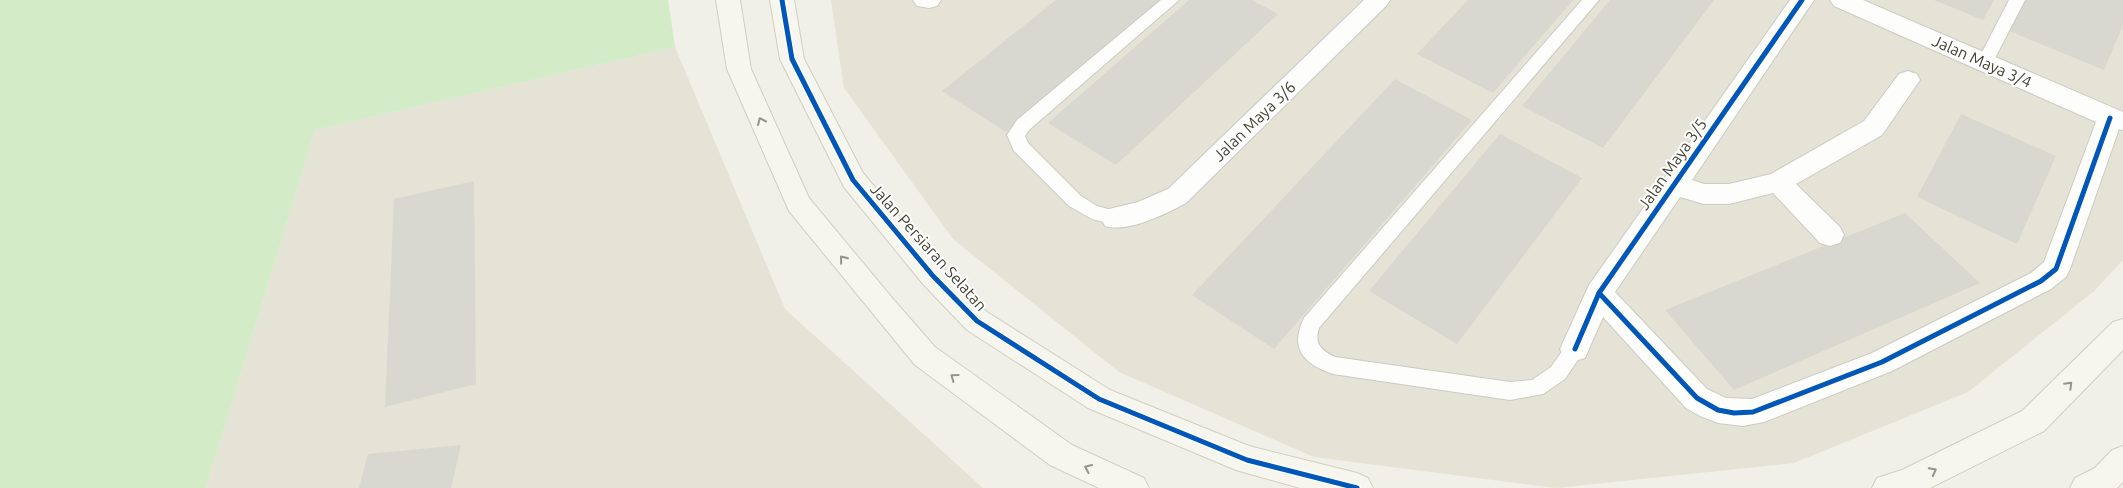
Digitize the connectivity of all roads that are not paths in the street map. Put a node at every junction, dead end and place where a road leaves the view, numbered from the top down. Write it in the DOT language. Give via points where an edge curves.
graph roads {
  1 [pos="728,0"];
  2 [pos="782,0"];
  3 [pos="921,0"];
  4 [pos="925,0"];
  5 [pos="929,0"];
  6 [pos="1170,0"];
  7 [pos="1378,0"];
  8 [pos="1591,0"];
  9 [pos="1802,0"];
  10 [pos="1842,0"];
  11 [pos="2017,0"];
  12 [pos="1984,62"];
  13 [pos="1908,80"];
  14 [pos="2117,119"];
  15 [pos="1778,182"];
  16 [pos="1673,184"];
  17 [pos="1115,218"];
  18 [pos="1830,235"];
  19 [pos="1598,293"];
  20 [pos="2123,331"];
  21 [pos="1575,349"];
  22 [pos="2123,460"];
  23 [pos="1132,488"];
  24 [pos="1356,488"];
  25 [pos="1888,488"];
  26 [pos="2086,488"];
  23 -- 1 [label="street, one-way" via="1060,455 925,356 883,307 798,204 739,70"];
  2 -- 24 [label="street, Jalan Persiaran Selatan" via="792,59 853,180 933,276 977,321 1099,399 1247,460"];
  3 -- 4 [label="lane"];
  4 -- 5 [label="street"];
  6 -- 17 [label="lane" via="1023,125 1016,135 1020,146 1075,201 1092,212"];
  7 -- 17 [label="street, Jalan Maya 3/6" via="1177,196 1138,214"];
  8 -- 21 [label="lane" via="1311,324 1306,335 1309,348 1318,359 1333,365 1510,392 1536,388 1558,373"];
  9 -- 16 [label="street, Jalan Maya 3/5"];
  10 -- 12 [label="street, Jalan Maya 3/4"];
  11 -- 12 [label="lane"];
  12 -- 14 [label="street, Jalan Maya 3/4"];
  13 -- 15 [label="street, Jalan Maya 3/5" via="1873,128"];
  14 -- 19 [label="street" via="2056,269 2041,281 1882,362 1753,412 1720,411 1703,403 1689,392"];
  15 -- 16 [label="street, Jalan Maya 3/5" via="1729,194 1704,194"];
  15 -- 18 [label="street"];
  16 -- 19 [label="street, Jalan Maya 3/5"];
  19 -- 21 [label="street, Jalan Maya 3/5"];
  25 -- 20 [label="street, one-way" via="1906,484 2033,421"];
  22 -- 26 [label="street" via="2106,478"];
}
